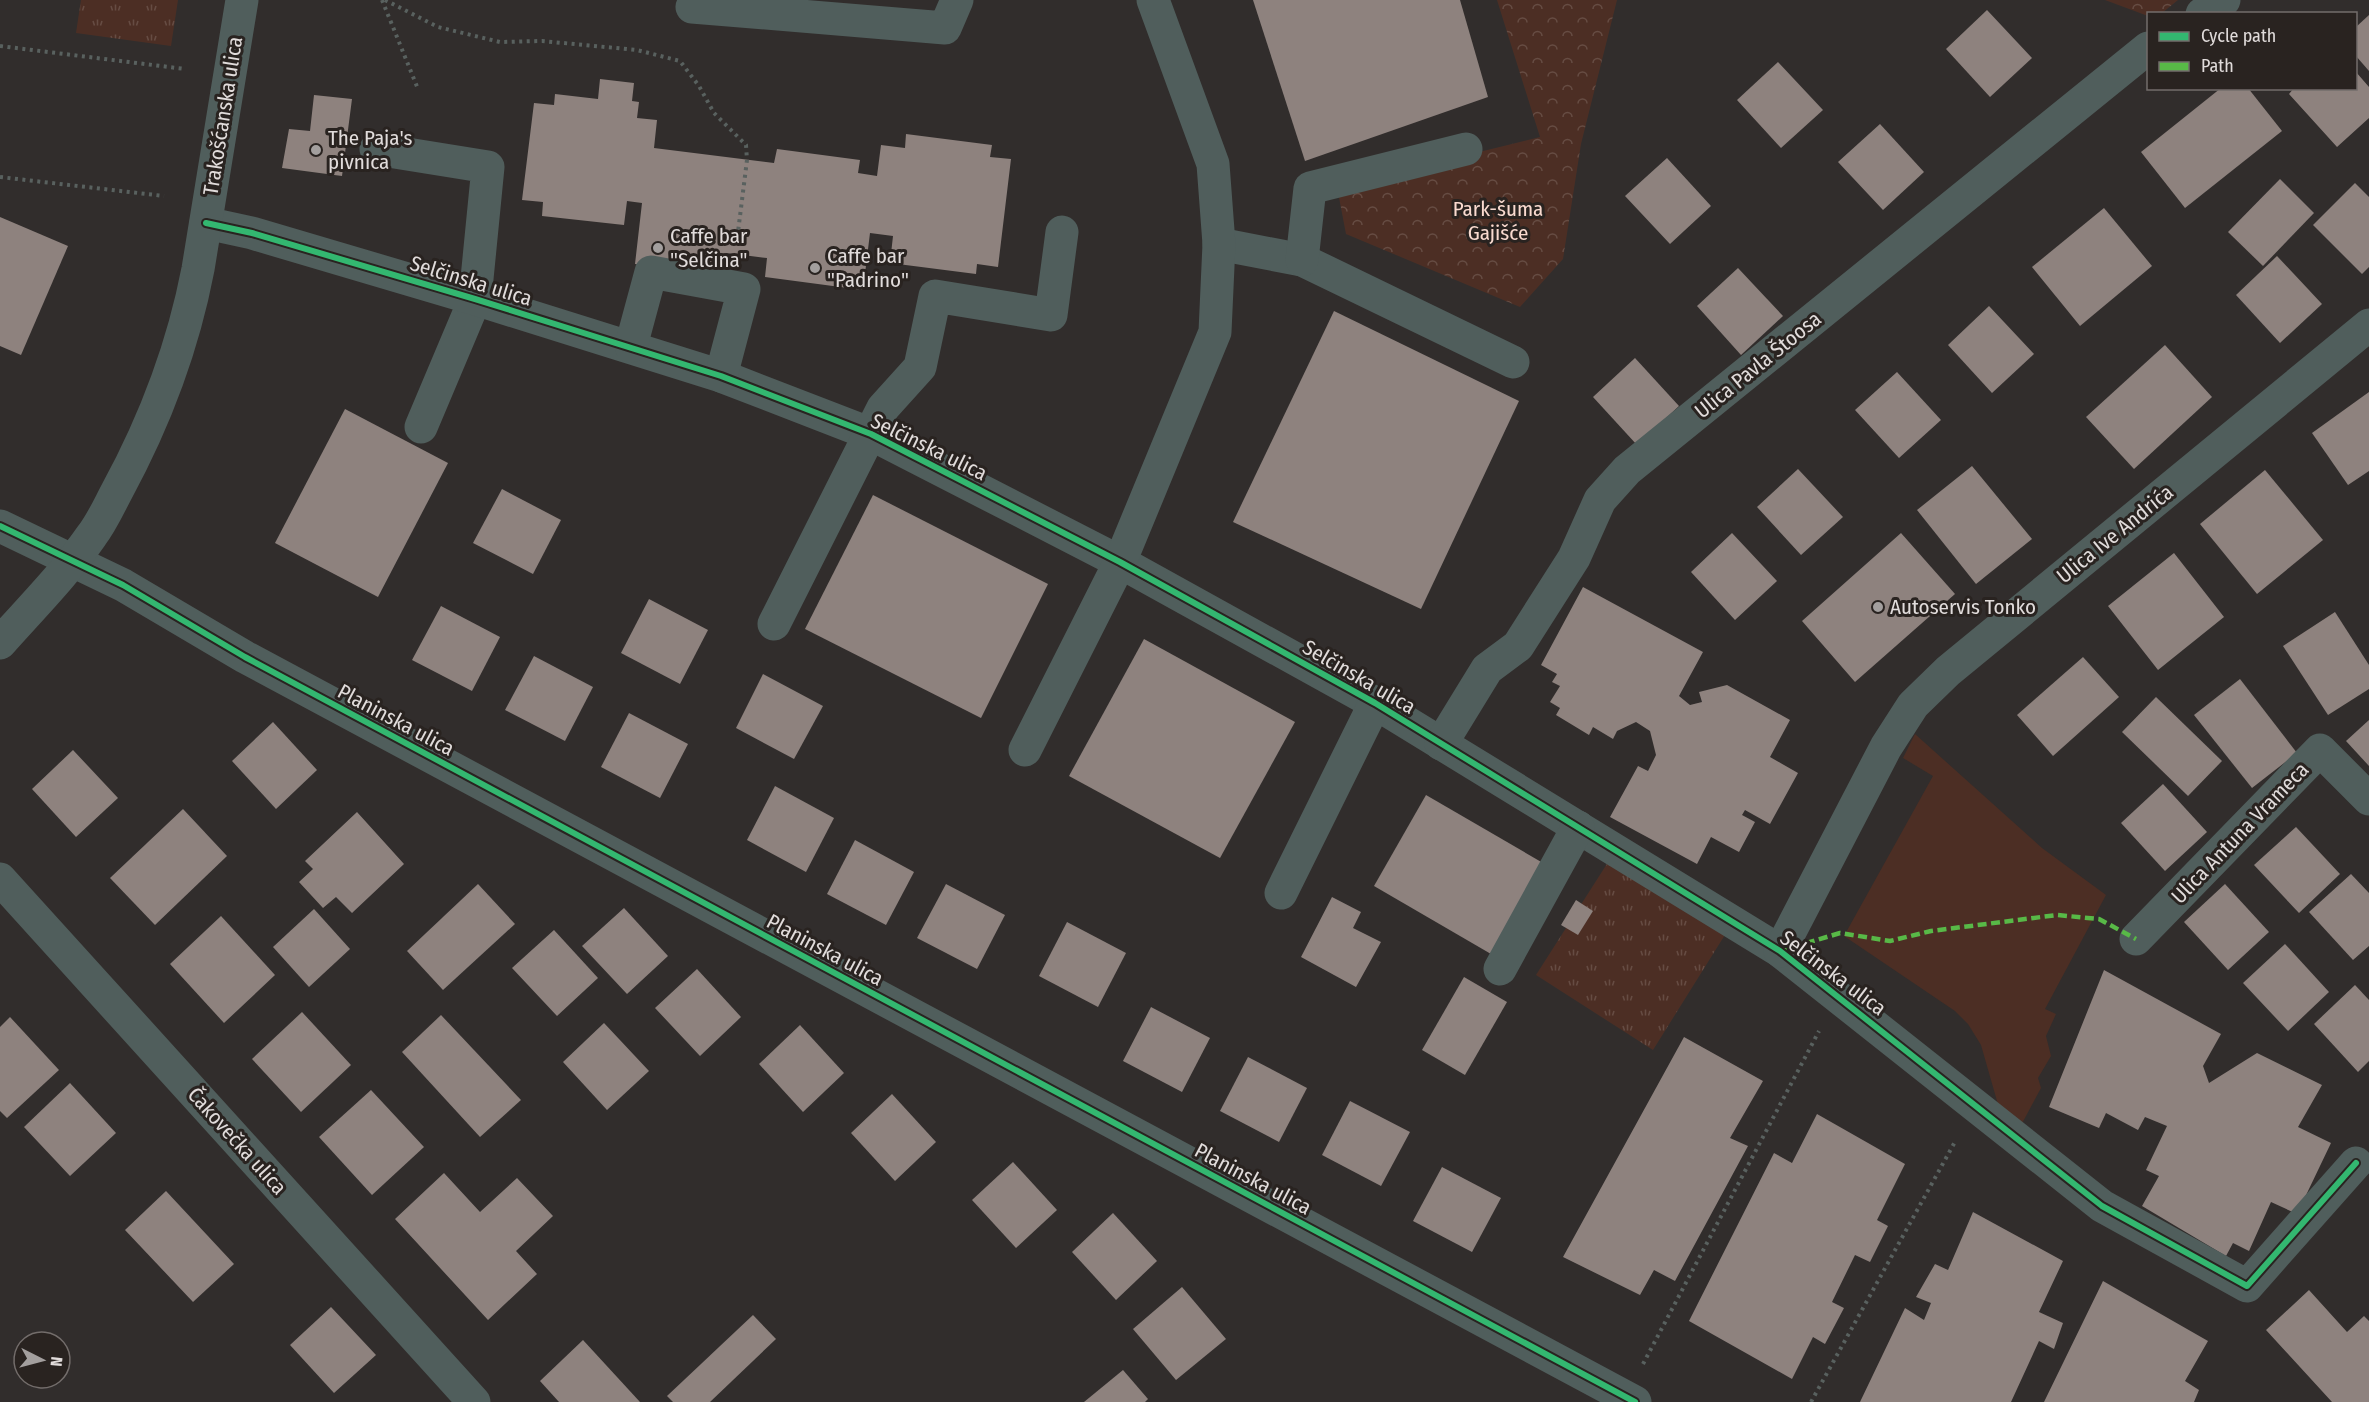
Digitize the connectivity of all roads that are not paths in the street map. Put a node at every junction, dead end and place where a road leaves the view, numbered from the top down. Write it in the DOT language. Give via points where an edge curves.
graph roads {
  1 [pos="242,0"];
  2 [pos="957,0"];
  3 [pos="1153,0"];
  4 [pos="2224,0"];
  5 [pos="692,7"];
  6 [pos="2205,12"];
  7 [pos="2147,49"];
  8 [pos="376,149"];
  9 [pos="1466,150"];
  10 [pos="206,223"];
  11 [pos="1062,232"];
  12 [pos="1219,244"];
  13 [pos="1302,260"];
  14 [pos="475,299"];
  15 [pos="2369,325"];
  16 [pos="631,346"];
  17 [pos="1513,362"];
  18 [pos="722,376"];
  19 [pos="421,427"];
  20 [pos="871,434"];
  21 [pos="0,526"];
  22 [pos="73,562"];
  23 [pos="1120,562"];
  24 [pos="774,624"];
  25 [pos="0,643"];
  26 [pos="1375,703"];
  27 [pos="1441,744"];
  28 [pos="1025,750"];
  29 [pos="2369,799"];
  30 [pos="1578,827"];
  31 [pos="0,879"];
  32 [pos="1281,893"];
  33 [pos="2136,939"];
  34 [pos="1780,951"];
  35 [pos="1500,969"];
  36 [pos="2356,1163"];
  37 [pos="1630,1399"];
  38 [pos="474,1402"];
  1 -- 10 [label="street, Trakošćanska ulica"];
  2 -- 5 [label="street" via="945,28"];
  3 -- 12 [label="street" via="1213,164"];
  4 -- 6 [label="street"];
  7 -- 27 [label="street, Ulica Pavla Štoosa" via="1627,470 1600,500 1574,558 1518,646 1487,669"];
  8 -- 14 [label="street" via="488,167"];
  9 -- 13 [label="street" via="1310,188"];
  10 -- 14 [label="street, Selčinska ulica"];
  10 -- 22 [label="street, Trakošćanska ulica" via="190,309 175,362 134,460 94,533"];
  11 -- 20 [label="street" via="1051,315 935,296 920,367 882,408"];
  12 -- 13 [label="street"];
  12 -- 23 [label="street" via="1215,332"];
  13 -- 17 [label="street"];
  14 -- 16 [label="street, Selčinska ulica"];
  14 -- 19 [label="street"];
  15 -- 34 [label="street, Ulica Ive Andrića" via="1957,663 1913,705 1886,747"];
  16 -- 18 [label="street, Selčinska ulica"];
  16 -- 18 [label="street" via="651,272 744,289"];
  18 -- 20 [label="street, Selčinska ulica"];
  20 -- 23 [label="street, Selčinska ulica"];
  20 -- 24 [label="street"];
  21 -- 22 [label="street, Planinska ulica"];
  22 -- 25 [label="street, Trakošćanska ulica"];
  22 -- 37 [label="street, Planinska ulica" via="123,585 255,663"];
  23 -- 26 [label="street, Selčinska ulica"];
  23 -- 28 [label="street"];
  26 -- 27 [label="street, Selčinska ulica"];
  26 -- 32 [label="street"];
  27 -- 30 [label="street, Selčinska ulica"];
  29 -- 33 [label="street, Ulica Antuna Vrameca" via="2320,750"];
  30 -- 34 [label="street, Selčinska ulica"];
  30 -- 35 [label="street"];
  31 -- 38 [label="street, Čakovečka ulica"];
  34 -- 36 [label="street, Selčinska ulica" via="2102,1206 2247,1286"];
}
